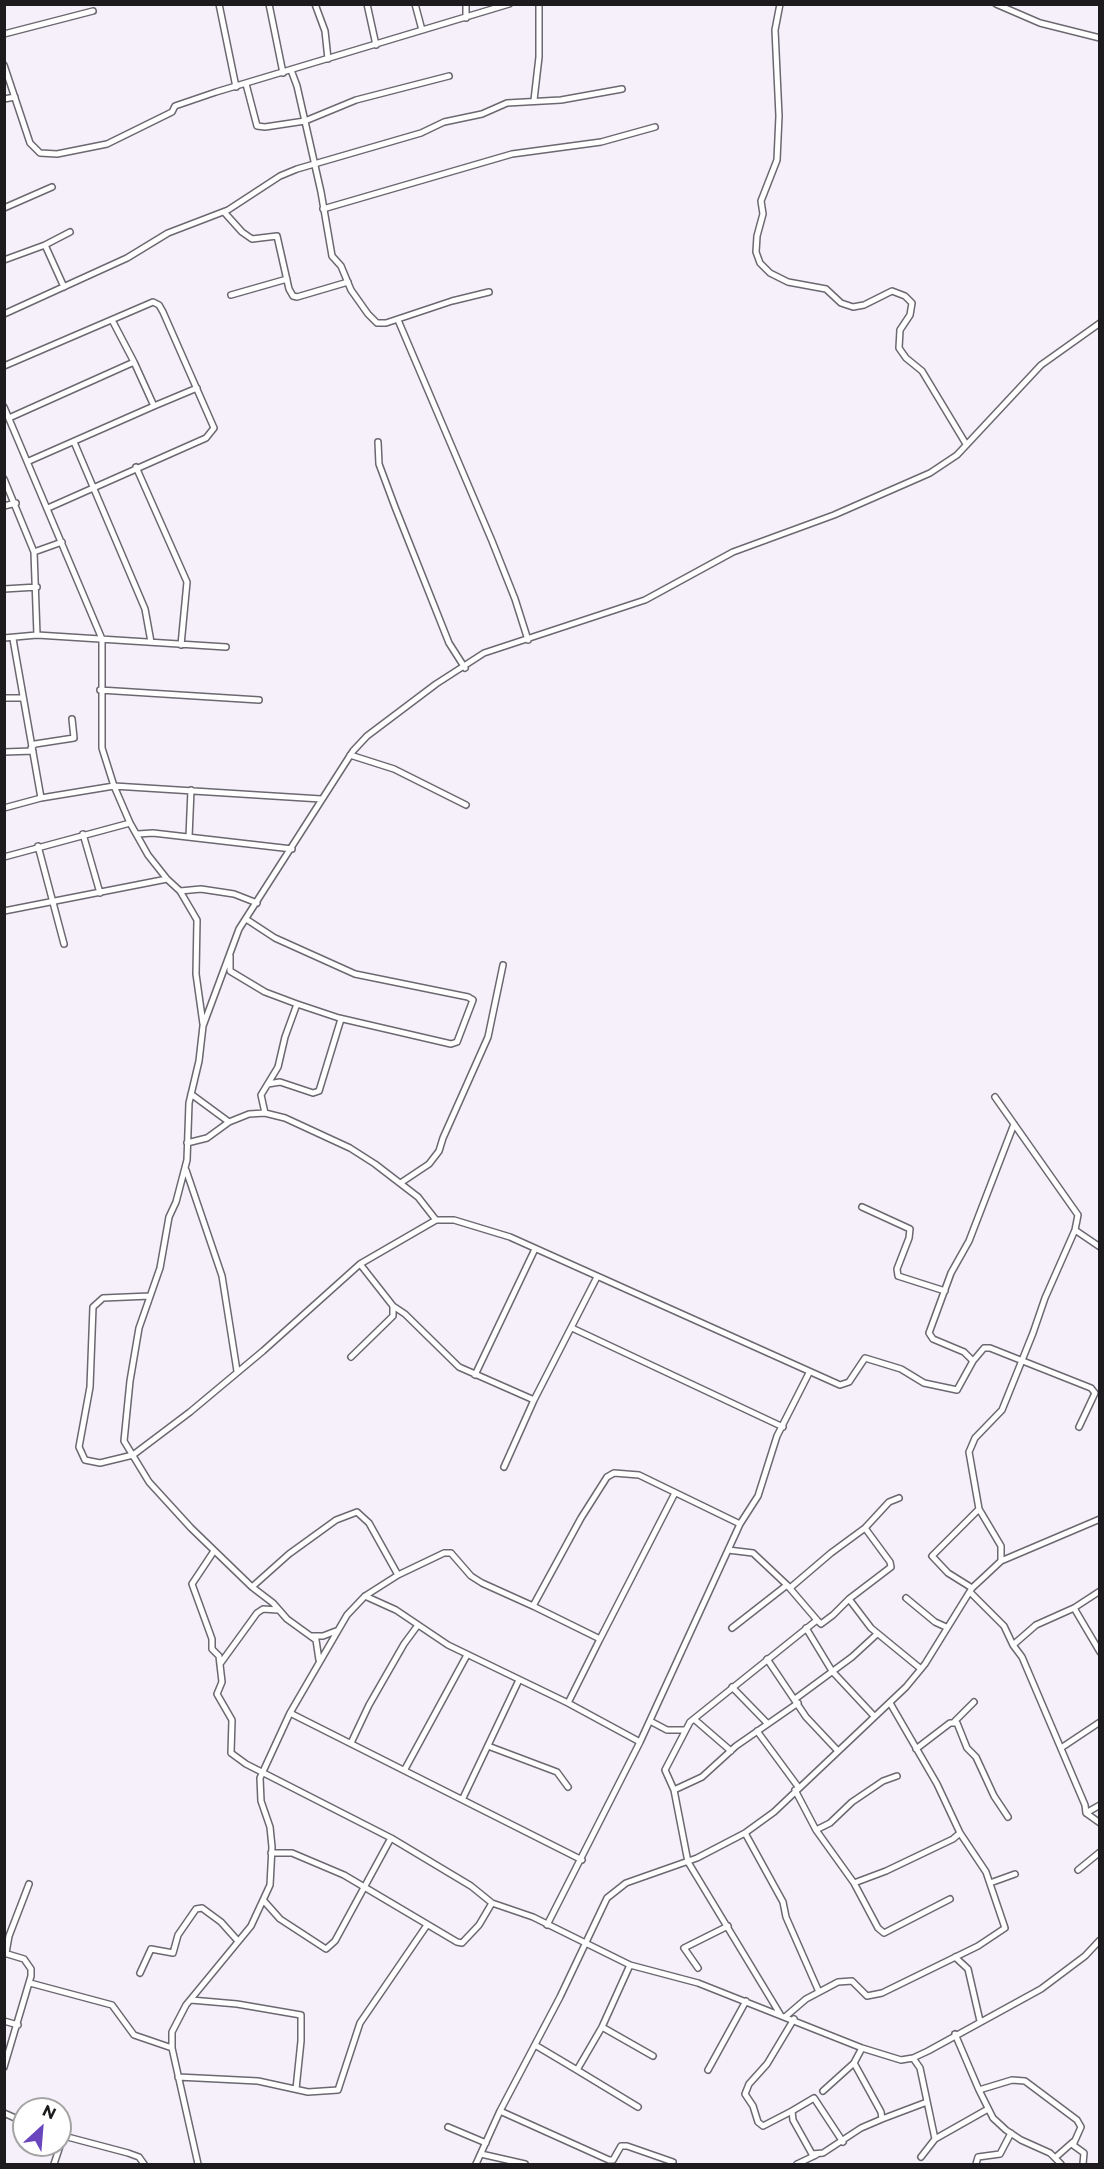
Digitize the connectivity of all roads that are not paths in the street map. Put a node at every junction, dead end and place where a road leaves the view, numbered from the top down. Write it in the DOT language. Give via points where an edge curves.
graph roads {
  1 [pos="219,4"];
  2 [pos="268,4"];
  3 [pos="315,4"];
  4 [pos="367,4"];
  5 [pos="415,4"];
  6 [pos="466,4"];
  7 [pos="509,4"];
  8 [pos="539,4"];
  9 [pos="780,4"];
  10 [pos="996,4"];
  11 [pos="93,11"];
  12 [pos="466,18"];
  13 [pos="422,30"];
  14 [pos="4,34"];
  15 [pos="1100,38"];
  16 [pos="376,45"];
  17 [pos="328,59"];
  18 [pos="4,65"];
  19 [pos="291,70"];
  20 [pos="283,73"];
  21 [pos="449,76"];
  22 [pos="246,84"];
  23 [pos="236,87"];
  24 [pos="622,89"];
  25 [pos="15,97"];
  26 [pos="4,99"];
  27 [pos="534,100"];
  28 [pos="305,121"];
  29 [pos="655,127"];
  30 [pos="313,165"];
  31 [pos="52,187"];
  32 [pos="4,208"];
  33 [pos="323,209"];
  34 [pos="224,212"];
  35 [pos="70,232"];
  36 [pos="45,245"];
  37 [pos="4,260"];
  38 [pos="287,279"];
  39 [pos="348,282"];
  40 [pos="64,287"];
  41 [pos="489,292"];
  42 [pos="231,295"];
  43 [pos="4,314"];
  44 [pos="112,320"];
  45 [pos="398,320"];
  46 [pos="1100,323"];
  47 [pos="134,362"];
  48 [pos="4,366"];
  49 [pos="197,388"];
  50 [pos="153,406"];
  51 [pos="6,412"];
  52 [pos="74,442"];
  53 [pos="378,442"];
  54 [pos="966,444"];
  55 [pos="29,461"];
  56 [pos="136,467"];
  57 [pos="4,479"];
  58 [pos="91,487"];
  59 [pos="16,503"];
  60 [pos="4,506"];
  61 [pos="48,508"];
  62 [pos="62,542"];
  63 [pos="34,552"];
  64 [pos="37,587"];
  65 [pos="4,589"];
  66 [pos="38,635"];
  67 [pos="4,638"];
  68 [pos="13,639"];
  69 [pos="102,639"];
  70 [pos="528,640"];
  71 [pos="152,642"];
  72 [pos="181,645"];
  73 [pos="226,647"];
  74 [pos="465,669"];
  75 [pos="100,690"];
  76 [pos="4,698"];
  77 [pos="23,698"];
  78 [pos="259,700"];
  79 [pos="72,718"];
  80 [pos="31,750"];
  81 [pos="4,752"];
  82 [pos="350,755"];
  83 [pos="114,786"];
  84 [pos="191,790"];
  85 [pos="41,798"];
  86 [pos="321,799"];
  87 [pos="466,804"];
  88 [pos="4,808"];
  89 [pos="130,823"];
  90 [pos="83,834"];
  91 [pos="138,834"];
  92 [pos="189,837"];
  93 [pos="38,846"];
  94 [pos="292,849"];
  95 [pos="4,857"];
  96 [pos="167,879"];
  97 [pos="180,891"];
  98 [pos="100,893"];
  99 [pos="53,903"];
  100 [pos="257,903"];
  101 [pos="4,911"];
  102 [pos="246,919"];
  103 [pos="64,944"];
  104 [pos="230,951"];
  105 [pos="503,965"];
  106 [pos="297,1004"];
  107 [pos="341,1019"];
  108 [pos="203,1026"];
  109 [pos="268,1084"];
  110 [pos="191,1094"];
  111 [pos="995,1097"];
  112 [pos="265,1113"];
  113 [pos="229,1122"];
  114 [pos="1014,1124"];
  115 [pos="187,1143"];
  116 [pos="186,1168"];
  117 [pos="402,1182"];
  118 [pos="862,1207"];
  119 [pos="436,1220"];
  120 [pos="1075,1230"];
  121 [pos="1100,1247"];
  122 [pos="535,1249"];
  123 [pos="360,1264"];
  124 [pos="597,1276"];
  125 [pos="945,1291"];
  126 [pos="150,1296"];
  127 [pos="393,1306"];
  128 [pos="572,1328"];
  129 [pos="351,1357"];
  130 [pos="973,1361"];
  131 [pos="1022,1362"];
  132 [pos="237,1371"];
  133 [pos="809,1373"];
  134 [pos="475,1375"];
  135 [pos="534,1400"];
  136 [pos="783,1427"];
  137 [pos="1079,1427"];
  138 [pos="132,1455"];
  139 [pos="504,1467"];
  140 [pos="675,1493"];
  141 [pos="900,1498"];
  142 [pos="979,1509"];
  143 [pos="1100,1519"];
  144 [pos="740,1524"];
  145 [pos="865,1528"];
  146 [pos="728,1550"];
  147 [pos="214,1551"];
  148 [pos="1001,1561"];
  149 [pos="398,1575"];
  150 [pos="252,1587"];
  151 [pos="789,1587"];
  152 [pos="971,1590"];
  153 [pos="1100,1592"];
  154 [pos="365,1596"];
  155 [pos="906,1598"];
  156 [pos="849,1599"];
  157 [pos="533,1606"];
  158 [pos="1074,1608"];
  159 [pos="278,1610"];
  160 [pos="817,1620"];
  161 [pos="418,1625"];
  162 [pos="946,1627"];
  163 [pos="732,1628"];
  164 [pos="806,1628"];
  165 [pos="338,1630"];
  166 [pos="877,1634"];
  167 [pos="312,1636"];
  168 [pos="600,1638"];
  169 [pos="1012,1645"];
  170 [pos="1100,1652"];
  171 [pos="467,1655"];
  172 [pos="767,1659"];
  173 [pos="319,1660"];
  174 [pos="220,1664"];
  175 [pos="921,1669"];
  176 [pos="832,1671"];
  177 [pos="519,1680"];
  178 [pos="732,1687"];
  179 [pos="797,1701"];
  180 [pos="974,1702"];
  181 [pos="568,1703"];
  182 [pos="890,1703"];
  183 [pos="290,1713"];
  184 [pos="874,1716"];
  185 [pos="694,1719"];
  186 [pos="650,1721"];
  187 [pos="954,1722"];
  188 [pos="1100,1722"];
  189 [pos="767,1723"];
  190 [pos="684,1730"];
  191 [pos="757,1731"];
  192 [pos="640,1742"];
  193 [pos="351,1743"];
  194 [pos="488,1746"];
  195 [pos="1061,1748"];
  196 [pos="916,1749"];
  197 [pos="731,1751"];
  198 [pos="838,1751"];
  199 [pos="405,1769"];
  200 [pos="262,1772"];
  201 [pos="897,1776"];
  202 [pos="568,1787"];
  203 [pos="797,1789"];
  204 [pos="674,1790"];
  205 [pos="463,1798"];
  206 [pos="1100,1805"];
  207 [pos="1086,1813"];
  208 [pos="1008,1817"];
  209 [pos="1100,1823"];
  210 [pos="816,1830"];
  211 [pos="745,1833"];
  212 [pos="960,1833"];
  213 [pos="391,1839"];
  214 [pos="1100,1852"];
  215 [pos="271,1853"];
  216 [pos="582,1860"];
  217 [pos="688,1862"];
  218 [pos="1078,1870"];
  219 [pos="1016,1874"];
  220 [pos="854,1883"];
  221 [pos="990,1883"];
  222 [pos="29,1884"];
  223 [pos="365,1886"];
  224 [pos="950,1899"];
  225 [pos="264,1901"];
  226 [pos="492,1903"];
  227 [pos="427,1925"];
  228 [pos="548,1925"];
  229 [pos="728,1926"];
  230 [pos="1100,1940"];
  231 [pos="238,1941"];
  232 [pos="585,1944"];
  233 [pos="1098,1949"];
  234 [pos="5,1953"];
  235 [pos="955,1957"];
  236 [pos="630,1965"];
  237 [pos="698,1968"];
  238 [pos="140,1973"];
  239 [pos="30,1983"];
  240 [pos="819,1992"];
  241 [pos="191,2000"];
  242 [pos="746,2001"];
  243 [pos="782,2015"];
  244 [pos="794,2019"];
  245 [pos="4,2021"];
  246 [pos="980,2021"];
  247 [pos="18,2025"];
  248 [pos="602,2027"];
  249 [pos="955,2034"];
  250 [pos="535,2045"];
  251 [pos="862,2048"];
  252 [pos="172,2049"];
  253 [pos="653,2056"];
  254 [pos="913,2058"];
  255 [pos="854,2063"];
  256 [pos="4,2067"];
  257 [pos="578,2070"];
  258 [pos="708,2070"];
  259 [pos="178,2077"];
  260 [pos="296,2089"];
  261 [pos="979,2090"];
  262 [pos="823,2091"];
  263 [pos="927,2102"];
  264 [pos="638,2107"];
  265 [pos="988,2109"];
  266 [pos="500,2111"];
  267 [pos="792,2111"];
  268 [pos="882,2119"];
  269 [pos="448,2127"];
  270 [pos="1011,2133"];
  271 [pos="72,2139"];
  272 [pos="935,2139"];
  273 [pos="843,2142"];
  274 [pos="1073,2142"];
  275 [pos="486,2143"];
  276 [pos="481,2154"];
  277 [pos="816,2155"];
  278 [pos="921,2157"];
  279 [pos="1056,2157"];
  280 [pos="673,2162"];
  281 [pos="144,2164"];
  282 [pos="198,2164"];
  283 [pos="476,2164"];
  284 [pos="525,2164"];
  285 [pos="797,2164"];
  286 [pos="976,2164"];
  287 [pos="1061,2164"];
  288 [pos="1083,2164"];
  1 -- 23 [label="street"];
  2 -- 20 [label="street"];
  3 -- 17 [label="street" via="325,31"];
  4 -- 16 [label="street"];
  5 -- 13 [label="street"];
  6 -- 12 [label="street"];
  7 -- 12 [label="street"];
  8 -- 27 [label="street"];
  9 -- 54 [label="street" via="775,30 777,153 761,201 763,214 756,252 760,263 788,282 826,289 841,303 853,307 892,291 905,296 912,303 910,315 900,330 900,348 922,370"];
  10 -- 15 [label="street" via="1040,23"];
  11 -- 14 [label="street"];
  12 -- 13 [label="street"];
  13 -- 16 [label="street"];
  16 -- 17 [label="street"];
  17 -- 19 [label="street"];
  18 -- 25 [label="street"];
  19 -- 20 [label="street"];
  19 -- 28 [label="street"];
  20 -- 22 [label="street"];
  21 -- 28 [label="street" via="356,100"];
  22 -- 23 [label="street"];
  22 -- 28 [label="street" via="257,126"];
  23 -- 25 [label="street" via="176,106 172,112 107,144 47,154 30,143"];
  24 -- 27 [label="street" via="561,100"];
  25 -- 26 [label="street"];
  27 -- 30 [label="street" via="507,103"];
  28 -- 30 [label="street"];
  29 -- 33 [label="street" via="601,142 512,154"];
  30 -- 33 [label="street"];
  30 -- 34 [label="street" via="280,176"];
  31 -- 32 [label="street"];
  33 -- 39 [label="street" via="332,256"];
  34 -- 38 [label="street" via="252,238 277,236"];
  34 -- 40 [label="street" via="168,233 127,258"];
  35 -- 36 [label="street"];
  36 -- 37 [label="street"];
  36 -- 40 [label="street"];
  38 -- 39 [label="street" via="289,289 297,297"];
  38 -- 42 [label="street"];
  39 -- 45 [label="street" via="376,322"];
  40 -- 43 [label="street"];
  41 -- 45 [label="street"];
  44 -- 47 [label="street"];
  44 -- 48 [label="street"];
  44 -- 49 [label="street" via="145,304 159,305"];
  45 -- 70 [label="street" via="495,550"];
  46 -- 54 [label="street" via="1041,365"];
  47 -- 50 [label="street"];
  47 -- 51 [label="street"];
  49 -- 50 [label="street"];
  49 -- 56 [label="street" via="211,419 212,433"];
  50 -- 52 [label="street"];
  51 -- 55 [label="street"];
  52 -- 55 [label="street"];
  52 -- 58 [label="street"];
  53 -- 74 [label="street" via="379,464 395,507 449,643"];
  54 -- 70 [label="street" via="957,456 905,486 733,552 645,600"];
  55 -- 61 [label="street"];
  56 -- 58 [label="street"];
  56 -- 72 [label="street" via="188,582"];
  57 -- 59 [label="street"];
  58 -- 61 [label="street"];
  58 -- 71 [label="street" via="145,609"];
  59 -- 60 [label="street"];
  59 -- 63 [label="street"];
  61 -- 62 [label="street"];
  62 -- 63 [label="street"];
  62 -- 69 [label="street"];
  63 -- 64 [label="street"];
  64 -- 65 [label="street"];
  64 -- 66 [label="street"];
  66 -- 68 [label="street"];
  66 -- 69 [label="street"];
  67 -- 68 [label="street"];
  68 -- 77 [label="street"];
  69 -- 71 [label="street"];
  69 -- 75 [label="street"];
  70 -- 74 [label="street" via="484,653"];
  71 -- 72 [label="street"];
  72 -- 73 [label="street"];
  74 -- 82 [label="street" via="436,684 367,736"];
  75 -- 78 [label="street"];
  75 -- 83 [label="street" via="102,748"];
  76 -- 77 [label="street"];
  77 -- 80 [label="street"];
  79 -- 80 [label="street" via="74,738 35,744"];
  80 -- 81 [label="street"];
  80 -- 85 [label="street"];
  82 -- 86 [label="street"];
  82 -- 87 [label="street" via="394,769"];
  83 -- 84 [label="street"];
  83 -- 85 [label="street"];
  83 -- 89 [label="street"];
  84 -- 86 [label="street"];
  84 -- 92 [label="street"];
  85 -- 88 [label="street"];
  86 -- 94 [label="street"];
  89 -- 90 [label="street"];
  89 -- 91 [label="street"];
  90 -- 93 [label="street"];
  90 -- 98 [label="street"];
  91 -- 92 [label="street"];
  91 -- 96 [label="street"];
  92 -- 94 [label="street"];
  93 -- 95 [label="street"];
  93 -- 99 [label="street"];
  94 -- 100 [label="street"];
  96 -- 97 [label="street"];
  96 -- 98 [label="street"];
  97 -- 100 [label="street" via="201,889 234,894"];
  97 -- 108 [label="street" via="196,920 196,974"];
  98 -- 99 [label="street"];
  99 -- 101 [label="street"];
  99 -- 103 [label="street"];
  100 -- 102 [label="street"];
  102 -- 104 [label="street"];
  102 -- 107 [label="street" via="275,938 355,974 472,1000 458,1042 452,1044"];
  104 -- 106 [label="street" via="230,971 265,992"];
  104 -- 108 [label="street"];
  105 -- 117 [label="street" via="488,1037 439,1151 429,1164"];
  106 -- 107 [label="street"];
  106 -- 109 [label="street" via="278,1067"];
  107 -- 109 [label="street" via="319,1091 280,1082"];
  108 -- 110 [label="street"];
  109 -- 112 [label="street" via="261,1099"];
  110 -- 113 [label="street"];
  110 -- 115 [label="street"];
  111 -- 114 [label="street"];
  112 -- 113 [label="street"];
  112 -- 117 [label="street" via="350,1148"];
  113 -- 115 [label="street" via="207,1138"];
  114 -- 120 [label="street" via="1078,1215"];
  114 -- 125 [label="street" via="969,1241"];
  115 -- 116 [label="street"];
  116 -- 126 [label="street"];
  116 -- 132 [label="street" via="222,1275"];
  117 -- 119 [label="street"];
  118 -- 125 [label="street" via="909,1229 898,1276"];
  119 -- 122 [label="street" via="463,1222"];
  119 -- 123 [label="street"];
  120 -- 121 [label="street"];
  120 -- 131 [label="street"];
  122 -- 124 [label="street"];
  122 -- 134 [label="street"];
  123 -- 127 [label="street"];
  123 -- 132 [label="street"];
  124 -- 128 [label="street"];
  124 -- 133 [label="street"];
  125 -- 130 [label="street" via="930,1336 964,1352"];
  126 -- 138 [label="street" via="139,1328 130,1381 124,1441"];
  126 -- 138 [label="street" via="103,1298 93,1307 90,1387 79,1447 82,1458 100,1463"];
  127 -- 129 [label="street" via="389,1322"];
  127 -- 134 [label="street" via="459,1367"];
  128 -- 135 [label="street"];
  128 -- 136 [label="street"];
  130 -- 131 [label="street" via="984,1348 990,1348"];
  130 -- 133 [label="street" via="960,1386 952,1391 924,1383 901,1369 870,1358 865,1358 846,1384"];
  131 -- 137 [label="street" via="1094,1390"];
  131 -- 142 [label="street" via="1002,1410 975,1438 969,1452"];
  132 -- 138 [label="street"];
  133 -- 136 [label="street"];
  134 -- 135 [label="street"];
  135 -- 139 [label="street"];
  136 -- 144 [label="street" via="761,1487"];
  138 -- 147 [label="street" via="149,1482"];
  140 -- 144 [label="street"];
  140 -- 157 [label="street" via="639,1475 614,1473 607,1477"];
  140 -- 168 [label="street"];
  141 -- 145 [label="street" via="889,1502"];
  142 -- 148 [label="street" via="1001,1546"];
  142 -- 152 [label="street" via="932,1556 948,1574"];
  143 -- 148 [label="street"];
  144 -- 146 [label="street"];
  145 -- 151 [label="street"];
  145 -- 156 [label="street" via="891,1567"];
  146 -- 151 [label="street" via="753,1553"];
  146 -- 186 [label="street"];
  147 -- 150 [label="street"];
  147 -- 174 [label="street" via="192,1584"];
  148 -- 152 [label="street"];
  149 -- 150 [label="street" via="369,1523 357,1512 336,1520"];
  149 -- 154 [label="street"];
  149 -- 157 [label="street" via="451,1553 476,1580"];
  150 -- 159 [label="street"];
  151 -- 160 [label="street"];
  151 -- 163 [label="street"];
  152 -- 162 [label="street"];
  152 -- 169 [label="street" via="1004,1626"];
  153 -- 158 [label="street"];
  154 -- 161 [label="street"];
  154 -- 165 [label="street"];
  155 -- 162 [label="street"];
  156 -- 160 [label="street" via="821,1624"];
  156 -- 166 [label="street"];
  157 -- 168 [label="street"];
  158 -- 169 [label="street" via="1036,1625"];
  158 -- 170 [label="street"];
  159 -- 167 [label="street"];
  159 -- 174 [label="street" via="263,1609 257,1613"];
  160 -- 164 [label="street"];
  161 -- 171 [label="street"];
  161 -- 193 [label="street"];
  162 -- 175 [label="street"];
  164 -- 172 [label="street"];
  164 -- 176 [label="street"];
  165 -- 167 [label="street"];
  165 -- 173 [label="street"];
  166 -- 175 [label="street"];
  166 -- 176 [label="street"];
  167 -- 173 [label="street" via="319,1647"];
  168 -- 181 [label="street"];
  169 -- 195 [label="street" via="1022,1657"];
  171 -- 177 [label="street"];
  171 -- 199 [label="street"];
  172 -- 178 [label="street"];
  172 -- 179 [label="street"];
  173 -- 183 [label="street"];
  174 -- 200 [label="street" via="222,1682 218,1698 233,1725 229,1751"];
  175 -- 182 [label="street"];
  176 -- 179 [label="street"];
  176 -- 184 [label="street"];
  177 -- 181 [label="street"];
  177 -- 194 [label="street"];
  178 -- 185 [label="street"];
  178 -- 189 [label="street"];
  179 -- 189 [label="street"];
  179 -- 198 [label="street" via="806,1717"];
  180 -- 187 [label="street"];
  181 -- 192 [label="street"];
  182 -- 184 [label="street"];
  182 -- 196 [label="street"];
  183 -- 193 [label="street"];
  183 -- 200 [label="street"];
  184 -- 198 [label="street"];
  185 -- 190 [label="street"];
  185 -- 197 [label="street"];
  186 -- 190 [label="street" via="667,1730"];
  186 -- 192 [label="street"];
  187 -- 196 [label="street"];
  187 -- 208 [label="street"];
  188 -- 195 [label="street"];
  189 -- 191 [label="street"];
  190 -- 204 [label="street" via="666,1770"];
  191 -- 197 [label="street"];
  191 -- 203 [label="street"];
  192 -- 216 [label="street"];
  193 -- 199 [label="street"];
  194 -- 202 [label="street" via="557,1773"];
  194 -- 205 [label="street"];
  195 -- 207 [label="street"];
  196 -- 212 [label="street"];
  197 -- 204 [label="street" via="693,1784"];
  198 -- 203 [label="street"];
  199 -- 205 [label="street"];
  200 -- 213 [label="street"];
  200 -- 215 [label="street" via="260,1790 270,1827"];
  201 -- 210 [label="street" via="883,1781"];
  203 -- 210 [label="street"];
  203 -- 211 [label="street"];
  204 -- 217 [label="street"];
  205 -- 216 [label="street"];
  206 -- 207 [label="street"];
  207 -- 209 [label="street"];
  210 -- 220 [label="street"];
  211 -- 217 [label="street"];
  211 -- 240 [label="street" via="783,1902"];
  212 -- 220 [label="street"];
  212 -- 221 [label="street" via="974,1850"];
  213 -- 223 [label="street"];
  213 -- 226 [label="street" via="471,1886"];
  214 -- 218 [label="street"];
  215 -- 223 [label="street" via="292,1853"];
  215 -- 225 [label="street" via="272,1878"];
  216 -- 228 [label="street"];
  217 -- 229 [label="street"];
  217 -- 232 [label="street" via="616,1889 598,1912"];
  219 -- 221 [label="street"];
  220 -- 224 [label="street" via="884,1933"];
  221 -- 235 [label="street" via="1005,1928"];
  222 -- 234 [label="street"];
  223 -- 225 [label="street" via="335,1941 326,1949 280,1919"];
  223 -- 227 [label="street"];
  225 -- 231 [label="street"];
  226 -- 227 [label="street" via="462,1943"];
  226 -- 228 [label="street"];
  227 -- 260 [label="street" via="360,2023 338,2090 322,2093"];
  228 -- 232 [label="street"];
  229 -- 237 [label="street" via="684,1948"];
  229 -- 243 [label="street"];
  230 -- 233 [label="street"];
  231 -- 238 [label="street" via="221,1922 202,1908 196,1909 178,1935 173,1953 151,1949"];
  231 -- 241 [label="street"];
  232 -- 236 [label="street"];
  232 -- 250 [label="street"];
  233 -- 246 [label="street" via="1041,1989"];
  234 -- 239 [label="street" via="28,1963"];
  235 -- 240 [label="street" via="882,1993 867,1996 848,1980"];
  235 -- 246 [label="street" via="968,1969"];
  236 -- 242 [label="street"];
  236 -- 248 [label="street"];
  239 -- 247 [label="street"];
  239 -- 252 [label="street" via="112,2005 134,2035"];
  240 -- 243 [label="street"];
  241 -- 252 [label="street" via="175,2025"];
  241 -- 260 [label="street" via="264,2008 303,2017"];
  242 -- 243 [label="street"];
  242 -- 258 [label="street"];
  243 -- 244 [label="street"];
  244 -- 251 [label="street"];
  244 -- 267 [label="street" via="745,2094 763,2126"];
  245 -- 247 [label="street"];
  246 -- 249 [label="street"];
  247 -- 256 [label="street"];
  248 -- 253 [label="street"];
  248 -- 257 [label="street"];
  249 -- 254 [label="street"];
  249 -- 261 [label="street"];
  250 -- 257 [label="street"];
  250 -- 266 [label="street"];
  251 -- 254 [label="street" via="894,2059"];
  251 -- 255 [label="street"];
  252 -- 259 [label="street"];
  254 -- 263 [label="street" via="920,2068"];
  255 -- 262 [label="street"];
  255 -- 268 [label="street"];
  257 -- 264 [label="street"];
  259 -- 260 [label="street" via="258,2081"];
  259 -- 282 [label="street"];
  261 -- 265 [label="street"];
  261 -- 274 [label="street" via="1012,2080 1029,2082 1081,2124"];
  263 -- 268 [label="street"];
  263 -- 272 [label="street"];
  265 -- 270 [label="street"];
  265 -- 272 [label="street"];
  266 -- 275 [label="street"];
  266 -- 280 [label="street" via="609,2160 613,2160 621,2146 627,2146"];
  267 -- 273 [label="street" via="814,2098"];
  267 -- 277 [label="street" via="809,2150"];
  268 -- 273 [label="street"];
  269 -- 275 [label="street"];
  270 -- 279 [label="street"];
  270 -- 286 [label="street" via="1000,2154 978,2157"];
  271 -- 281 [label="street" via="140,2157"];
  272 -- 278 [label="street"];
  273 -- 277 [label="street"];
  274 -- 279 [label="street"];
  274 -- 288 [label="street" via="1084,2153"];
  275 -- 276 [label="street"];
  276 -- 283 [label="street"];
  276 -- 284 [label="street"];
  277 -- 285 [label="street"];
  279 -- 287 [label="street"];
}
